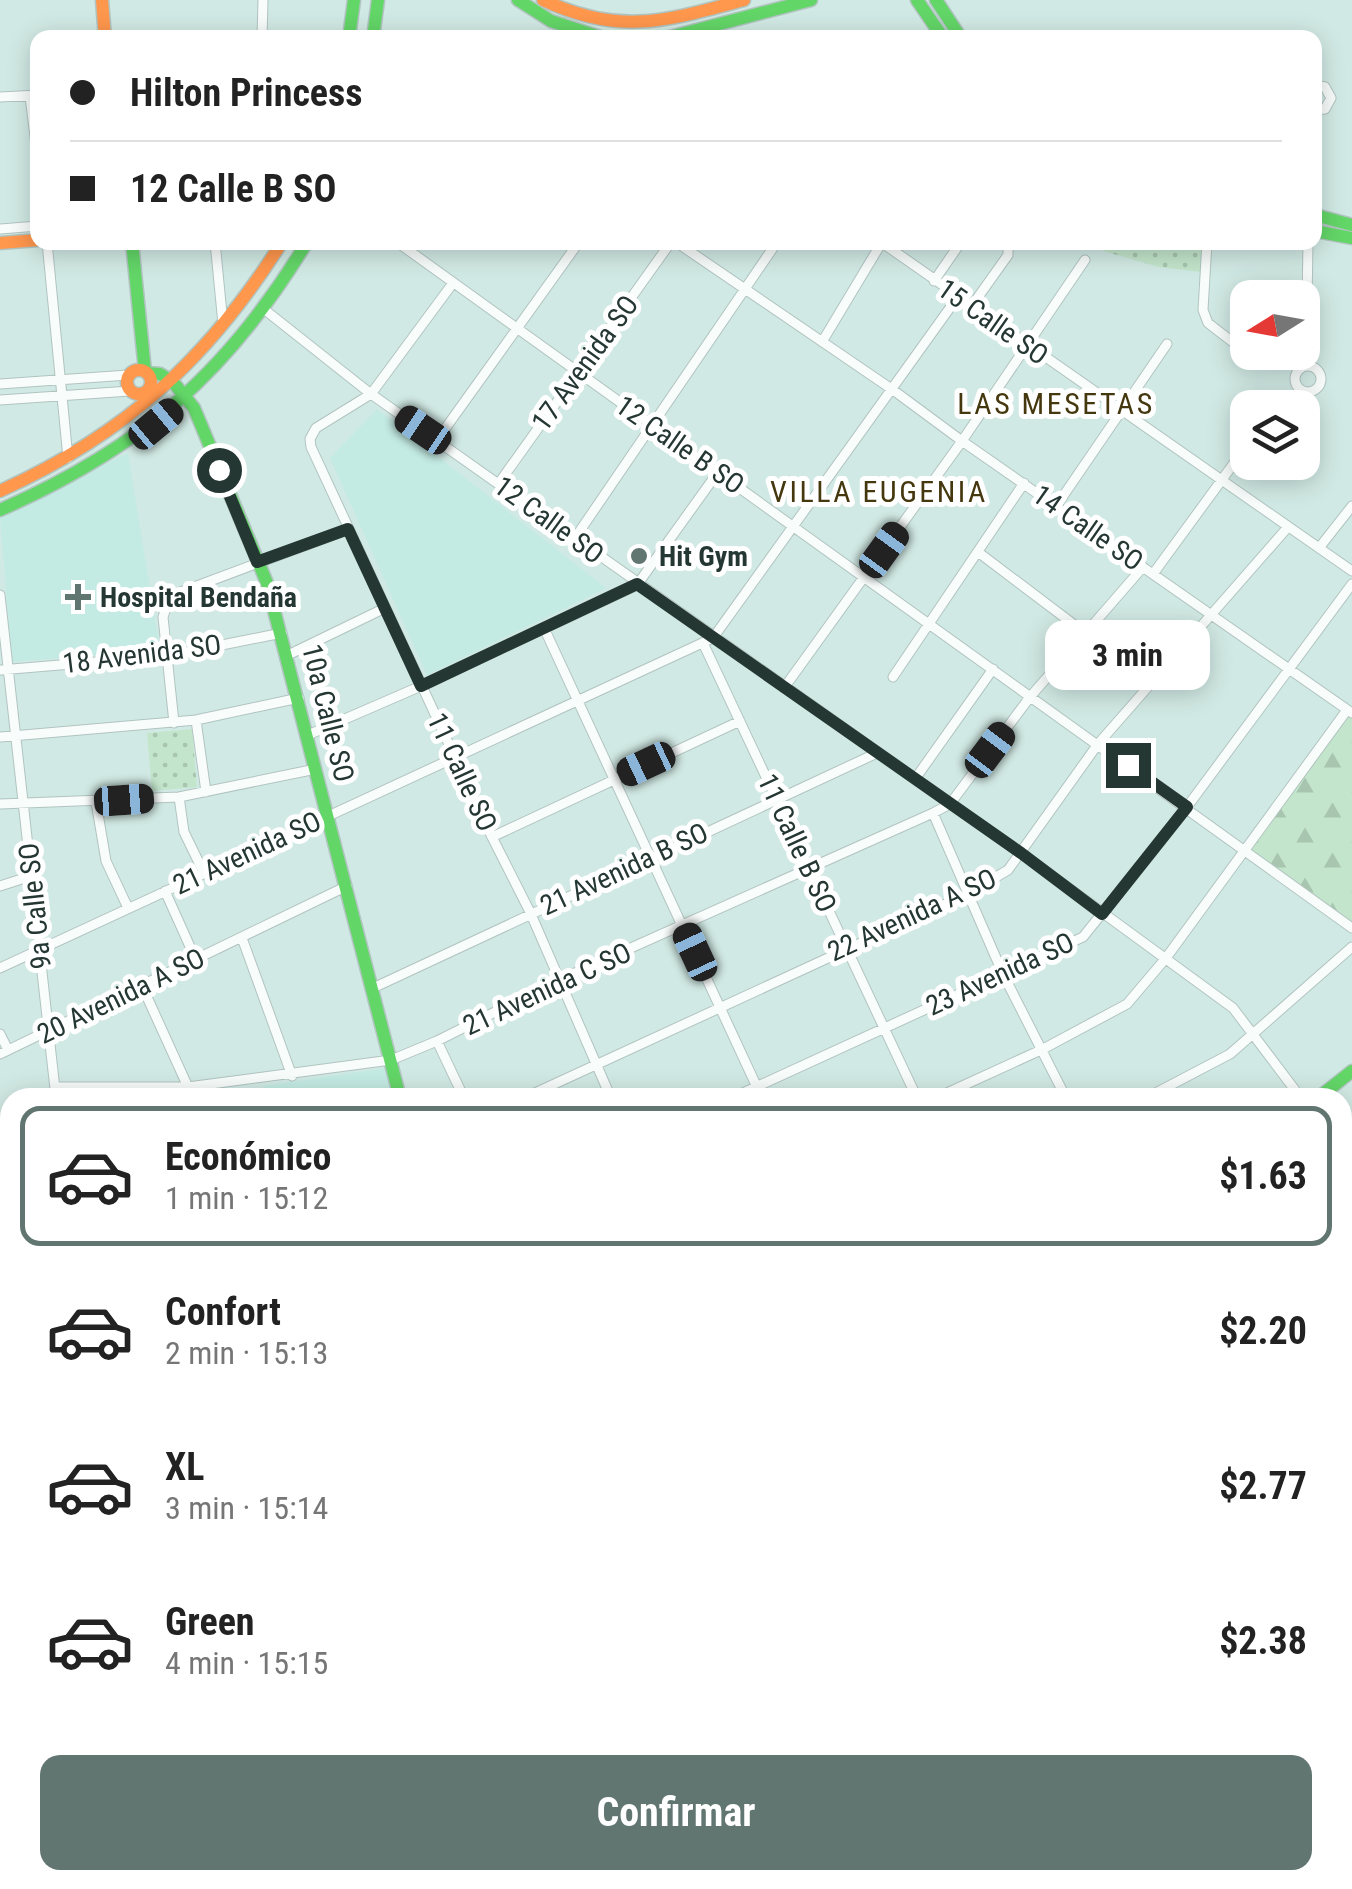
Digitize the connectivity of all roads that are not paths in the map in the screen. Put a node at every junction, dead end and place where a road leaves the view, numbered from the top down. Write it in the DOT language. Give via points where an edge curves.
graph roads {
  1 [pos="102,0"];
  2 [pos="263,0"];
  3 [pos="354,0"];
  4 [pos="364,0"];
  5 [pos="378,0"];
  6 [pos="518,0"];
  7 [pos="744,0"];
  8 [pos="811,0"];
  9 [pos="916,0"];
  10 [pos="936,0"];
  11 [pos="545,1"];
  12 [pos="104,30"];
  13 [pos="262,30"];
  14 [pos="350,30"];
  15 [pos="361,30"];
  16 [pos="374,30"];
  17 [pos="578,30"];
  18 [pos="697,30"];
  19 [pos="938,30"];
  20 [pos="956,30"];
  21 [pos="1322,87"];
  22 [pos="30,95"];
  23 [pos="0,98"];
  24 [pos="1322,109"];
  25 [pos="1322,218"];
  26 [pos="1352,225"];
  27 [pos="30,226"];
  28 [pos="0,228"];
  29 [pos="1322,232"];
  30 [pos="1352,238"];
  31 [pos="30,241"];
  32 [pos="0,243"];
  33 [pos="48,250"];
  34 [pos="133,250"];
  35 [pos="215,250"];
  36 [pos="277,250"];
  37 [pos="287,250"];
  38 [pos="302,250"];
  39 [pos="408,250"];
  40 [pos="573,250"];
  41 [pos="668,250"];
  42 [pos="686,250"];
  43 [pos="771,250"];
  44 [pos="877,250"];
  45 [pos="891,250"];
  46 [pos="955,250"];
  47 [pos="1008,250"];
  48 [pos="1207,250"];
  49 [pos="1308,250"];
  50 [pos="1085,260"];
  51 [pos="1307,280"];
  52 [pos="934,281"];
  53 [pos="453,283"];
  54 [pos="744,290"];
  55 [pos="247,298"];
  56 [pos="957,298"];
  57 [pos="971,307"];
  58 [pos="265,310"];
  59 [pos="223,328"];
  60 [pos="517,329"];
  61 [pos="1230,340"];
  62 [pos="822,342"];
  63 [pos="1167,344"];
  64 [pos="1026,345"];
  65 [pos="147,372"];
  66 [pos="578,373"];
  67 [pos="128,375"];
  68 [pos="60,380"];
  69 [pos="173,382"];
  70 [pos="0,384"];
  71 [pos="893,390"];
  72 [pos="130,391"];
  73 [pos="370,394"];
  74 [pos="61,396"];
  75 [pos="148,396"];
  76 [pos="187,398"];
  77 [pos="0,400"];
  78 [pos="1122,412"];
  79 [pos="652,426"];
  80 [pos="437,440"];
  81 [pos="962,442"];
  82 [pos="68,458"];
  83 [pos="1230,470"];
  84 [pos="718,472"];
  85 [pos="1222,481"];
  86 [pos="499,483"];
  87 [pos="1024,483"];
  88 [pos="0,494"];
  89 [pos="1057,505"];
  90 [pos="1352,506"];
  91 [pos="0,510"];
  92 [pos="794,526"];
  93 [pos="1288,527"];
  94 [pos="348,529"];
  95 [pos="576,538"];
  96 [pos="1318,548"];
  97 [pos="978,552"];
  98 [pos="257,562"];
  99 [pos="1148,570"];
  100 [pos="1352,571"];
  101 [pos="864,577"];
  102 [pos="637,584"];
  103 [pos="1352,584"];
  104 [pos="0,595"];
  105 [pos="385,608"];
  106 [pos="1210,613"];
  107 [pos="930,623"];
  108 [pos="544,628"];
  109 [pos="282,632"];
  110 [pos="1085,634"];
  111 [pos="708,641"];
  112 [pos="288,655"];
  113 [pos="167,656"];
  114 [pos="993,669"];
  115 [pos="1290,669"];
  116 [pos="4,670"];
  117 [pos="893,676"];
  118 [pos="421,686"];
  119 [pos="784,688"];
  120 [pos="1030,697"];
  121 [pos="299,698"];
  122 [pos="580,701"];
  123 [pos="1350,711"];
  124 [pos="196,720"];
  125 [pos="740,720"];
  126 [pos="174,723"];
  127 [pos="308,734"];
  128 [pos="16,736"];
  129 [pos="0,737"];
  130 [pos="1098,744"];
  131 [pos="876,753"];
  132 [pos="456,758"];
  133 [pos="316,769"];
  134 [pos="616,778"];
  135 [pos="914,779"];
  136 [pos="206,792"];
  137 [pos="178,796"];
  138 [pos="776,798"];
  139 [pos="96,802"];
  140 [pos="0,804"];
  141 [pos="950,804"];
  142 [pos="24,806"];
  143 [pos="1187,807"];
  144 [pos="933,813"];
  145 [pos="328,815"];
  146 [pos="492,837"];
  147 [pos="1244,849"];
  148 [pos="1021,853"];
  149 [pos="650,856"];
  150 [pos="808,868"];
  151 [pos="204,873"];
  152 [pos="32,876"];
  153 [pos="0,886"];
  154 [pos="347,886"];
  155 [pos="165,890"];
  156 [pos="966,894"];
  157 [pos="128,908"];
  158 [pos="530,912"];
  159 [pos="1102,914"];
  160 [pos="682,926"];
  161 [pos="1352,928"];
  162 [pos="242,938"];
  163 [pos="1352,947"];
  164 [pos="846,948"];
  165 [pos="40,950"];
  166 [pos="1166,958"];
  167 [pos="196,960"];
  168 [pos="0,968"];
  169 [pos="1003,974"];
  170 [pos="559,980"];
  171 [pos="142,986"];
  172 [pos="372,988"];
  173 [pos="720,1004"];
  174 [pos="884,1028"];
  175 [pos="49,1031"];
  176 [pos="0,1034"];
  177 [pos="1254,1034"];
  178 [pos="437,1042"];
  179 [pos="1043,1048"];
  180 [pos="4,1052"];
  181 [pos="391,1060"];
  182 [pos="596,1066"];
  183 [pos="1352,1070"];
  184 [pos="292,1076"];
  185 [pos="757,1086"];
  186 [pos="56,1088"];
  187 [pos="186,1088"];
  188 [pos="214,1088"];
  189 [pos="398,1088"];
  190 [pos="459,1088"];
  191 [pos="546,1088"];
  192 [pos="606,1088"];
  193 [pos="753,1088"];
  194 [pos="912,1088"];
  195 [pos="957,1088"];
  196 [pos="1061,1088"];
  197 [pos="1165,1088"];
  198 [pos="1294,1088"];
  199 [pos="1330,1088"];
  1 -- 12 [label="main road"];
  2 -- 13 [label="street"];
  3 -- 14 [label="main road"];
  4 -- 15 [label="main road"];
  5 -- 16 [label="main road"];
  6 -- 17 [label="main road"];
  7 -- 11 [label="main road" via="623,25 592,21"];
  8 -- 18 [label="main road"];
  9 -- 19 [label="main road"];
  10 -- 20 [label="main road"];
  21 -- 24 [label="street" via="1331,98"];
  22 -- 23 [label="street"];
  25 -- 26 [label="main road"];
  27 -- 28 [label="street"];
  29 -- 30 [label="main road"];
  31 -- 32 [label="main road"];
  33 -- 68 [label="street"];
  34 -- 65 [label="main road"];
  35 -- 59 [label="street"];
  36 -- 55 [label="main road"];
  37 -- 55 [label="main road"];
  38 -- 58 [label="main road"];
  39 -- 53 [label="street, 12 Calle B SO"];
  40 -- 60 [label="street"];
  41 -- 66 [label="street, 17 Avenida SO"];
  42 -- 54 [label="street, 14 Calle SO"];
  43 -- 54 [label="street"];
  44 -- 62 [label="street"];
  45 -- 52 [label="street, 15 Calle SO"];
  46 -- 52 [label="street"];
  47 -- 57 [label="street"];
  48 -- 61 [label="street" via="1203,310"];
  49 -- 51 [label="street"];
  50 -- 64 [label="street"];
  52 -- 56 [label="street, 15 Calle SO"];
  53 -- 60 [label="street, 12 Calle B SO"];
  53 -- 73 [label="street"];
  54 -- 62 [label="street, 14 Calle SO"];
  54 -- 79 [label="street"];
  55 -- 59 [label="main road"];
  56 -- 57 [label="street, 15 Calle SO"];
  56 -- 71 [label="street"];
  57 -- 64 [label="street, 15 Calle SO"];
  58 -- 73 [label="street, 12 Calle SO"];
  58 -- 76 [label="main road"];
  59 -- 69 [label="main road"];
  60 -- 66 [label="street, 12 Calle B SO"];
  60 -- 80 [label="street"];
  62 -- 71 [label="street, 14 Calle SO"];
  63 -- 78 [label="street"];
  64 -- 78 [label="street, 15 Calle SO"];
  64 -- 81 [label="street"];
  65 -- 67 [label="main road"];
  65 -- 69 [label="main road"];
  65 -- 75 [label="main road"];
  66 -- 79 [label="street, 12 Calle B SO"];
  66 -- 86 [label="street, 17 Avenida SO"];
  67 -- 68 [label="street"];
  67 -- 72 [label="main road"];
  68 -- 70 [label="street"];
  68 -- 74 [label="street"];
  69 -- 75 [label="main road"];
  69 -- 76 [label="main road, 10a Calle SO"];
  71 -- 81 [label="street, 14 Calle SO"];
  71 -- 92 [label="street"];
  72 -- 74 [label="street"];
  72 -- 75 [label="main road"];
  73 -- 80 [label="street, 12 Calle SO"];
  73 -- 94 [label="street, 11 Calle SO" via="316,428 310,439"];
  74 -- 77 [label="street"];
  74 -- 82 [label="street"];
  75 -- 82 [label="main road"];
  76 -- 91 [label="main road" via="109,455"];
  76 -- 98 [label="main road, 10a Calle SO"];
  78 -- 85 [label="street, 15 Calle SO"];
  78 -- 89 [label="street"];
  79 -- 84 [label="street, 12 Calle B SO"];
  79 -- 95 [label="street"];
  80 -- 86 [label="street, 12 Calle SO"];
  81 -- 87 [label="street, 14 Calle SO"];
  81 -- 101 [label="street"];
  82 -- 88 [label="main road"];
  83 -- 85 [label="street, 21 Avenida C SO"];
  84 -- 92 [label="street, 12 Calle B SO"];
  84 -- 102 [label="street"];
  85 -- 93 [label="street, 15 Calle SO"];
  85 -- 99 [label="street, 21 Avenida C SO"];
  86 -- 95 [label="street, 12 Calle SO"];
  87 -- 89 [label="street, 14 Calle SO"];
  87 -- 97 [label="street"];
  89 -- 99 [label="street, 14 Calle SO"];
  90 -- 96 [label="street"];
  92 -- 101 [label="street, 12 Calle B SO"];
  92 -- 111 [label="street"];
  93 -- 96 [label="street, 15 Calle SO"];
  93 -- 106 [label="street, 22 Avenida A SO"];
  94 -- 98 [label="street"];
  94 -- 105 [label="street, 11 Calle SO"];
  95 -- 102 [label="street, 12 Calle SO"];
  96 -- 100 [label="street, 15 Calle SO"];
  97 -- 107 [label="street"];
  97 -- 110 [label="street"];
  98 -- 109 [label="main road, 10a Calle SO"];
  98 -- 113 [label="street" via="165,602"];
  99 -- 106 [label="street, 14 Calle SO"];
  99 -- 110 [label="street, 21 Avenida C SO"];
  101 -- 107 [label="street, 12 Calle B SO"];
  101 -- 119 [label="street"];
  102 -- 108 [label="street"];
  102 -- 111 [label="street, 12 Calle SO"];
  103 -- 115 [label="street, 23 Avenida SO"];
  104 -- 116 [label="street, 9a Calle SO"];
  105 -- 112 [label="street"];
  105 -- 118 [label="street, 11 Calle SO"];
  106 -- 115 [label="street, 14 Calle SO"];
  106 -- 130 [label="street, 22 Avenida A SO"];
  107 -- 114 [label="street, 12 Calle B SO"];
  107 -- 117 [label="street"];
  108 -- 118 [label="street"];
  108 -- 122 [label="street"];
  109 -- 112 [label="main road, 10a Calle SO"];
  109 -- 113 [label="street, 18 Avenida SO"];
  110 -- 120 [label="street, 21 Avenida C SO"];
  111 -- 119 [label="street, 12 Calle SO"];
  111 -- 122 [label="street, 21 Avenida SO"];
  111 -- 125 [label="street, 11 Calle B SO"];
  112 -- 121 [label="main road, 10a Calle SO"];
  113 -- 116 [label="street, 18 Avenida SO"];
  113 -- 126 [label="street"];
  114 -- 120 [label="street, 12 Calle B SO"];
  114 -- 135 [label="street"];
  115 -- 123 [label="street, 14 Calle SO"];
  115 -- 143 [label="street, 23 Avenida SO"];
  116 -- 128 [label="street, 9a Calle SO"];
  118 -- 127 [label="street"];
  118 -- 132 [label="street, 11 Calle SO"];
  119 -- 131 [label="street, 12 Calle SO"];
  120 -- 130 [label="street, 12 Calle B SO"];
  120 -- 141 [label="street, 21 Avenida C SO"];
  121 -- 124 [label="street"];
  121 -- 127 [label="main road, 10a Calle SO"];
  122 -- 132 [label="street, 21 Avenida SO"];
  122 -- 134 [label="street"];
  123 -- 147 [label="street"];
  124 -- 126 [label="street"];
  124 -- 136 [label="street"];
  125 -- 134 [label="street"];
  125 -- 138 [label="street, 11 Calle B SO"];
  126 -- 128 [label="street"];
  127 -- 133 [label="main road, 10a Calle SO"];
  128 -- 129 [label="street"];
  128 -- 142 [label="street, 9a Calle SO"];
  130 -- 143 [label="street, 12 Calle B SO"];
  130 -- 148 [label="street, 22 Avenida A SO"];
  131 -- 135 [label="street, 12 Calle SO"];
  131 -- 138 [label="street, 21 Avenida B SO"];
  132 -- 145 [label="street, 21 Avenida SO"];
  132 -- 146 [label="street, 11 Calle SO"];
  133 -- 136 [label="street"];
  133 -- 145 [label="main road, 10a Calle SO"];
  134 -- 146 [label="street"];
  134 -- 149 [label="street"];
  135 -- 141 [label="street, 12 Calle SO"];
  136 -- 137 [label="street"];
  137 -- 139 [label="street"];
  137 -- 151 [label="street" via="184,832"];
  138 -- 149 [label="street, 21 Avenida B SO"];
  138 -- 150 [label="street, 11 Calle B SO"];
  139 -- 142 [label="street"];
  139 -- 157 [label="street" via="106,861"];
  140 -- 142 [label="street"];
  141 -- 144 [label="street, 21 Avenida C SO"];
  141 -- 148 [label="street, 12 Calle SO"];
  142 -- 152 [label="street, 9a Calle SO"];
  143 -- 147 [label="street, 12 Calle B SO"];
  143 -- 159 [label="street, 23 Avenida SO"];
  144 -- 150 [label="street, 21 Avenida C SO"];
  144 -- 156 [label="street"];
  145 -- 151 [label="street, 21 Avenida SO"];
  145 -- 154 [label="main road, 10a Calle SO"];
  146 -- 158 [label="street, 11 Calle SO"];
  147 -- 161 [label="street, 12 Calle B SO"];
  147 -- 166 [label="street"];
  148 -- 156 [label="street, 22 Avenida A SO" via="1008,870"];
  148 -- 159 [label="street, 12 Calle SO"];
  149 -- 158 [label="street, 21 Avenida B SO"];
  149 -- 160 [label="street"];
  150 -- 160 [label="street, 21 Avenida C SO"];
  150 -- 164 [label="street, 11 Calle B SO"];
  151 -- 155 [label="street, 21 Avenida SO"];
  152 -- 153 [label="street"];
  152 -- 165 [label="street, 9a Calle SO"];
  154 -- 162 [label="street"];
  154 -- 172 [label="main road, 10a Calle SO"];
  155 -- 157 [label="street, 21 Avenida SO"];
  155 -- 167 [label="street"];
  156 -- 164 [label="street, 22 Avenida A SO"];
  156 -- 169 [label="street"];
  157 -- 165 [label="street, 21 Avenida SO"];
  158 -- 170 [label="street, 11 Calle SO"];
  158 -- 172 [label="street, 21 Avenida B SO"];
  159 -- 166 [label="street, 12 Calle SO"];
  159 -- 169 [label="street, 23 Avenida SO" via="1083,937"];
  160 -- 170 [label="street, 21 Avenida C SO"];
  160 -- 173 [label="street"];
  162 -- 167 [label="street, 20 Avenida A SO"];
  162 -- 184 [label="street"];
  163 -- 177 [label="street"];
  164 -- 173 [label="street, 22 Avenida A SO"];
  164 -- 174 [label="street, 11 Calle B SO"];
  165 -- 168 [label="street, 21 Avenida SO"];
  165 -- 175 [label="street, 9a Calle SO"];
  166 -- 177 [label="street, 12 Calle SO" via="1233,1008"];
  166 -- 179 [label="street" via="1127,1004"];
  167 -- 171 [label="street, 20 Avenida A SO"];
  169 -- 174 [label="street, 23 Avenida SO"];
  169 -- 179 [label="street"];
  170 -- 178 [label="street, 21 Avenida C SO"];
  170 -- 182 [label="street, 11 Calle SO"];
  171 -- 175 [label="street, 20 Avenida A SO"];
  171 -- 187 [label="street"];
  172 -- 181 [label="main road, 10a Calle SO"];
  173 -- 182 [label="street, 22 Avenida A SO"];
  173 -- 185 [label="street"];
  174 -- 185 [label="street, 23 Avenida SO"];
  174 -- 194 [label="street, 11 Calle B SO"];
  175 -- 180 [label="street, 20 Avenida A SO"];
  175 -- 186 [label="street, 9a Calle SO"];
  176 -- 180 [label="street"];
  177 -- 197 [label="street"];
  177 -- 198 [label="street, 12 Calle SO"];
  178 -- 181 [label="street, 21 Avenida C SO"];
  178 -- 190 [label="street"];
  179 -- 195 [label="street"];
  179 -- 196 [label="street"];
  181 -- 184 [label="street, 21 Avenida C SO"];
  181 -- 189 [label="main road, 10a Calle SO"];
  182 -- 191 [label="street, 22 Avenida A SO"];
  182 -- 192 [label="street, 11 Calle SO"];
  183 -- 199 [label="main road"];
  184 -- 188 [label="street, 21 Avenida C SO"];
  185 -- 193 [label="street, 23 Avenida SO"];
}
